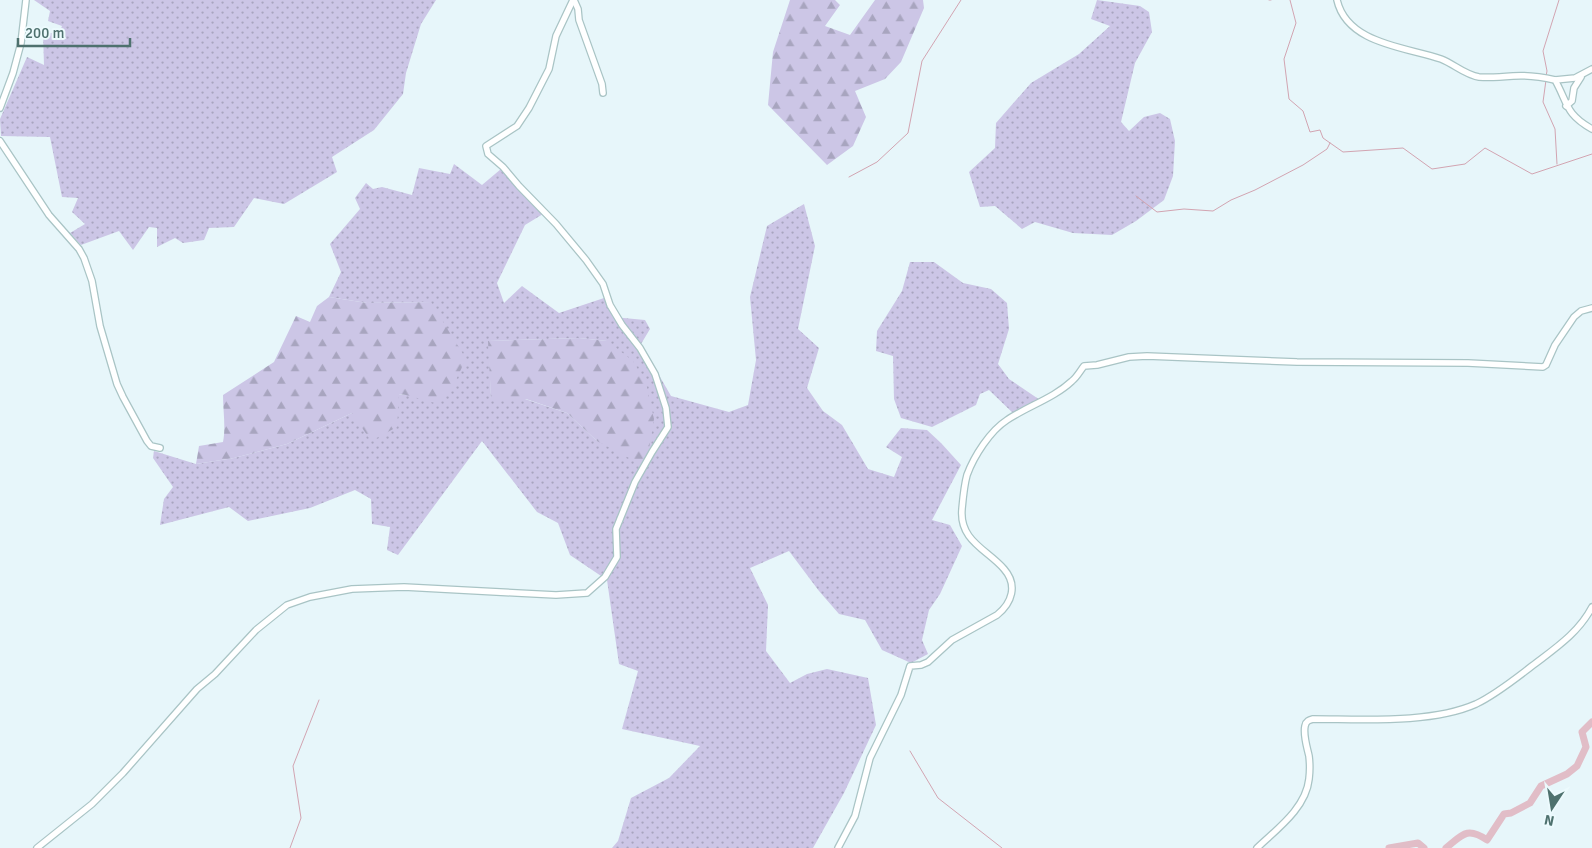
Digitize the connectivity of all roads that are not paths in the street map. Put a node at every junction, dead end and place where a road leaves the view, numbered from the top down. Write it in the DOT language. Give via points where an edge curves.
graph roads {
  1 [pos="26,0"];
  2 [pos="574,0"];
  3 [pos="1337,0"];
  4 [pos="1592,69"];
  5 [pos="1583,75"];
  6 [pos="1554,79"];
  7 [pos="603,93"];
  8 [pos="1566,106"];
  9 [pos="0,108"];
  10 [pos="1592,129"];
  11 [pos="0,141"];
  12 [pos="1592,308"];
  13 [pos="160,448"];
  14 [pos="1592,607"];
  15 [pos="37,848"];
  16 [pos="838,848"];
  17 [pos="1257,848"];
  1 -- 9 [label="street" via="19,50"];
  2 -- 7 [label="street"];
  2 -- 15 [label="street" via="556,36 549,69 529,108 517,126 486,146 488,154 504,166 556,224 603,284 610,305 655,374 666,408 668,427 635,482 616,530 617,557 605,577 587,593 388,587 352,589 288,605 256,630 197,689 99,798"];
  3 -- 6 [label="street" via="1342,14 1358,31 1442,60 1476,76"];
  4 -- 5 [label="street"];
  5 -- 6 [label="street" via="1569,80"];
  5 -- 8 [label="street" via="1574,88 1572,101"];
  6 -- 8 [label="street"];
  8 -- 10 [label="street" via="1578,120"];
  11 -- 13 [label="street" via="49,215 84,258 117,384 151,446"];
  12 -- 16 [label="street" via="1574,317 1543,367 1129,357 1084,366 1058,392 1007,420 988,439 970,470 965,482 962,512 971,538 1005,570 1011,588 1010,600 1003,610 946,644 928,662 910,666 902,694 870,758 855,816"];
  14 -- 17 [label="street" via="1563,643 1474,705 1426,717 1313,718 1307,721 1305,734 1310,770 1305,794 1290,816"];
}
